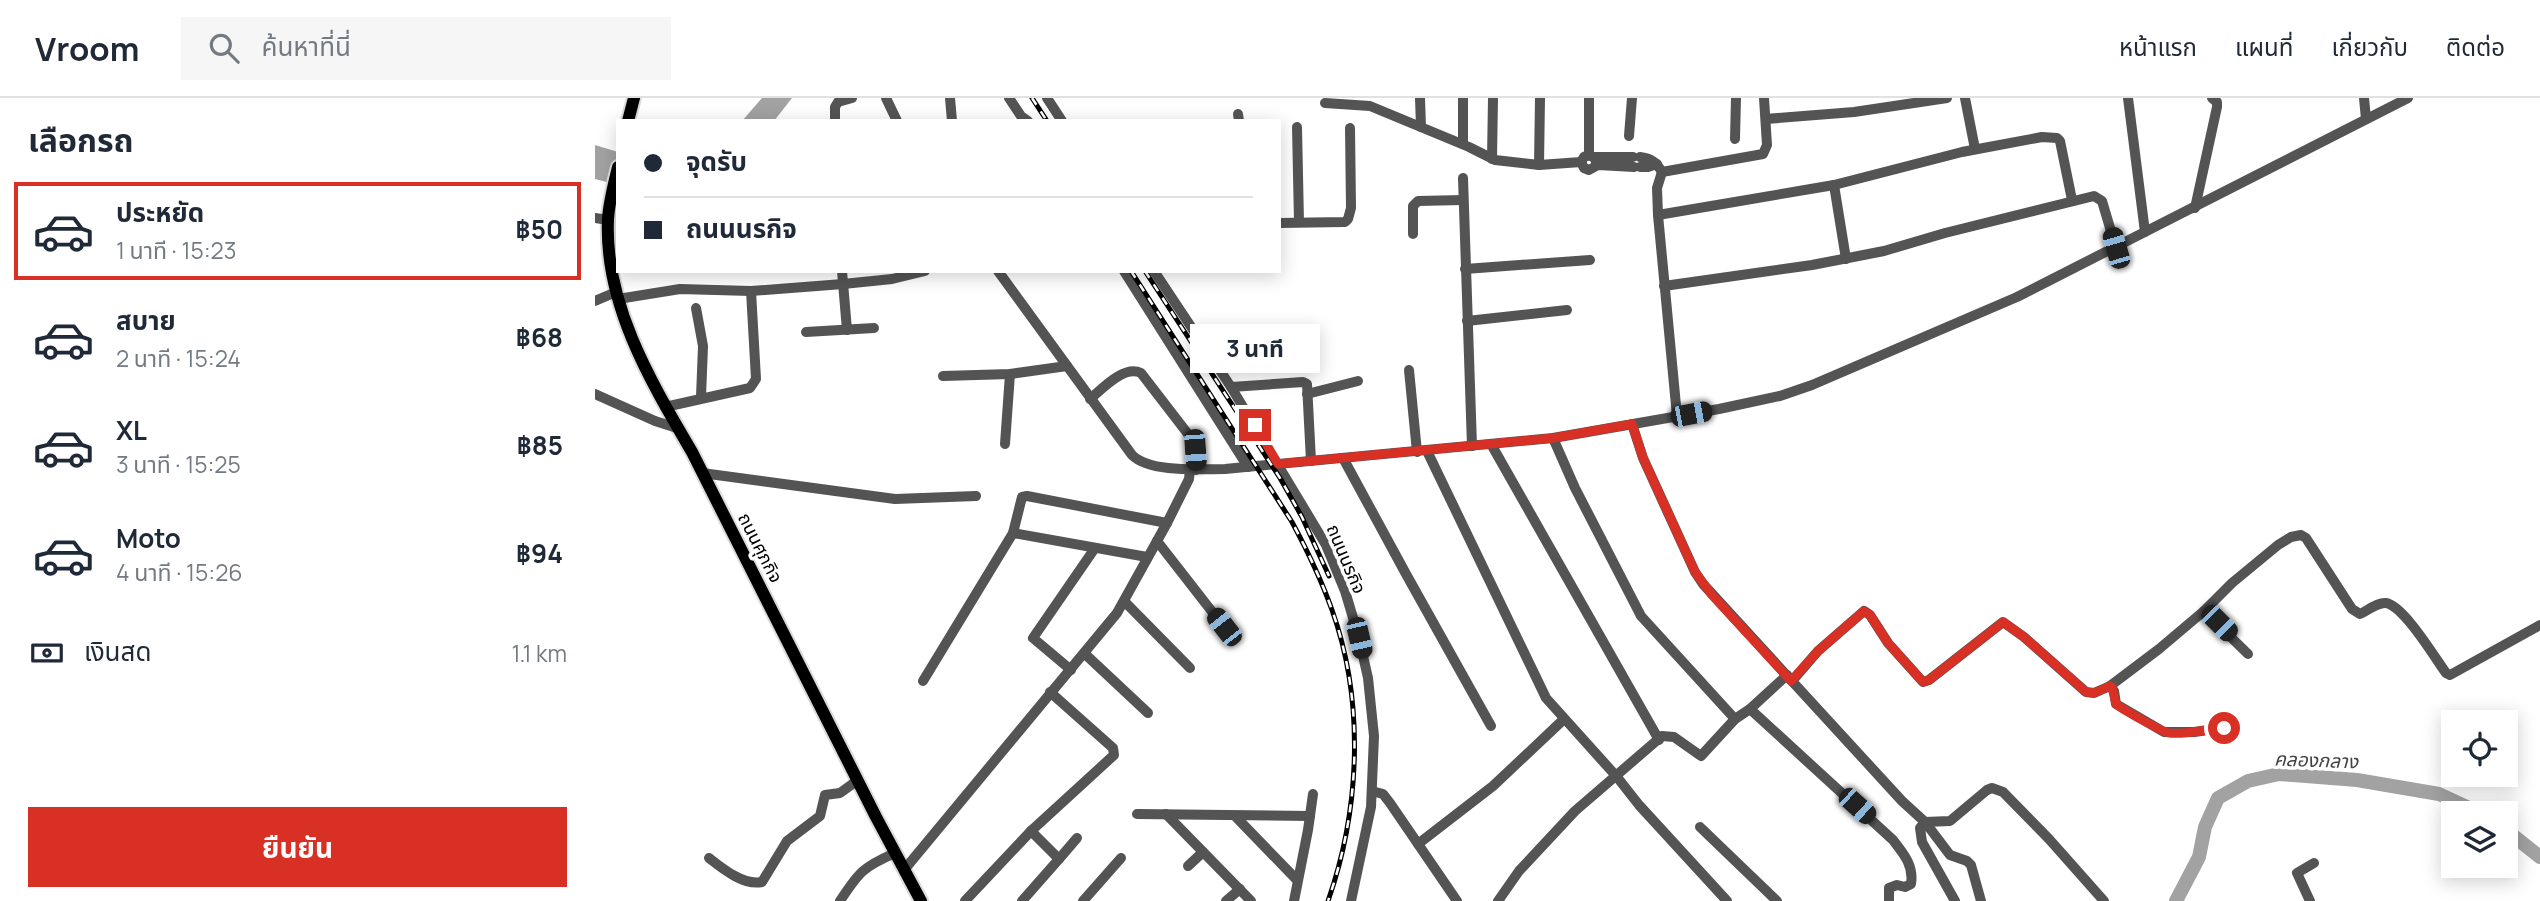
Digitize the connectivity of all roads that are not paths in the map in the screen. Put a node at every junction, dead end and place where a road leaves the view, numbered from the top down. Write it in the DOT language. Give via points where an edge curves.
graph roads {
  1 [pos="634,98"];
  2 [pos="852,98"];
  3 [pos="886,98"];
  4 [pos="950,98"];
  5 [pos="1009,98"];
  6 [pos="1017,98"];
  7 [pos="1047,98"];
  8 [pos="1420,98"];
  9 [pos="1463,98"];
  10 [pos="1493,98"];
  11 [pos="1540,98"];
  12 [pos="1589,98"];
  13 [pos="1632,98"];
  14 [pos="1735,98"];
  15 [pos="1764,98"];
  16 [pos="1947,98"];
  17 [pos="1965,98"];
  18 [pos="2128,98"];
  19 [pos="2212,98"];
  20 [pos="2364,98"];
  21 [pos="2408,98"];
  22 [pos="1329,102"];
  23 [pos="1375,103"];
  24 [pos="1018,116"];
  25 [pos="629,119"];
  26 [pos="835,119"];
  27 [pos="896,119"];
  28 [pos="952,119"];
  29 [pos="1061,119"];
  30 [pos="1766,119"];
  31 [pos="2366,119"];
  32 [pos="1297,127"];
  33 [pos="1421,127"];
  34 [pos="1350,128"];
  35 [pos="1629,136"];
  36 [pos="1735,139"];
  37 [pos="1463,145"];
  38 [pos="1975,149"];
  39 [pos="1492,159"];
  40 [pos="1590,160"];
  41 [pos="1539,166"];
  42 [pos="1659,168"];
  43 [pos="616,176"];
  44 [pos="1463,178"];
  45 [pos="1834,185"];
  46 [pos="1464,200"];
  47 [pos="2071,200"];
  48 [pos="2195,208"];
  49 [pos="1658,215"];
  50 [pos="602,219"];
  51 [pos="1299,222"];
  52 [pos="1281,223"];
  53 [pos="2145,232"];
  54 [pos="1413,234"];
  55 [pos="2116,248"];
  56 [pos="1846,259"];
  57 [pos="1590,260"];
  58 [pos="1465,269"];
  59 [pos="842,273"];
  60 [pos="917,273"];
  61 [pos="999,273"];
  62 [pos="1125,273"];
  63 [pos="1155,273"];
  64 [pos="843,284"];
  65 [pos="1664,286"];
  66 [pos="751,291"];
  67 [pos="617,296"];
  68 [pos="595,301"];
  69 [pos="696,308"];
  70 [pos="1567,310"];
  71 [pos="1467,321"];
  72 [pos="874,328"];
  73 [pos="847,330"];
  74 [pos="806,332"];
  75 [pos="1067,366"];
  76 [pos="1409,370"];
  77 [pos="1010,374"];
  78 [pos="943,376"];
  79 [pos="1358,381"];
  80 [pos="1231,387"];
  81 [pos="1307,394"];
  82 [pos="596,396"];
  83 [pos="701,397"];
  84 [pos="1090,399"];
  85 [pos="665,407"];
  86 [pos="1677,416"];
  87 [pos="1632,424"];
  88 [pos="677,428"];
  89 [pos="1553,438"];
  90 [pos="1005,444"];
  91 [pos="1491,444"];
  92 [pos="1472,446"];
  93 [pos="1422,452"];
  94 [pos="1343,458"];
  95 [pos="1311,461"];
  96 [pos="1278,464"];
  97 [pos="1248,467"];
  98 [pos="1193,470"];
  99 [pos="702,473"];
  100 [pos="977,496"];
  101 [pos="1167,523"];
  102 [pos="1013,533"];
  103 [pos="1157,541"];
  104 [pos="1095,548"];
  105 [pos="1147,557"];
  106 [pos="1124,601"];
  107 [pos="2204,611"];
  108 [pos="2540,625"];
  109 [pos="1224,627"];
  110 [pos="1085,654"];
  111 [pos="2248,654"];
  112 [pos="1190,668"];
  113 [pos="1071,670"];
  114 [pos="1789,678"];
  115 [pos="923,681"];
  116 [pos="2110,686"];
  117 [pos="1051,692"];
  118 [pos="1750,709"];
  119 [pos="1148,713"];
  120 [pos="1735,719"];
  121 [pos="1563,720"];
  122 [pos="1492,726"];
  123 [pos="2224,728"];
  124 [pos="1659,740"];
  125 [pos="1617,777"];
  126 [pos="858,780"];
  127 [pos="1372,791"];
  128 [pos="1313,794"];
  129 [pos="1137,814"];
  130 [pos="1166,814"];
  131 [pos="1310,816"];
  132 [pos="1236,817"];
  133 [pos="1925,822"];
  134 [pos="1700,827"];
  135 [pos="1031,831"];
  136 [pos="1077,838"];
  137 [pos="1418,844"];
  138 [pos="1203,852"];
  139 [pos="895,853"];
  140 [pos="709,858"];
  141 [pos="1121,858"];
  142 [pos="1059,859"];
  143 [pos="2314,863"];
  144 [pos="1188,866"];
  145 [pos="904,870"];
  146 [pos="1296,880"];
  147 [pos="1240,889"];
  148 [pos="1889,900"];
  149 [pos="840,901"];
  150 [pos="921,901"];
  151 [pos="965,901"];
  152 [pos="1022,901"];
  153 [pos="1083,901"];
  154 [pos="1226,901"];
  155 [pos="1251,901"];
  156 [pos="1294,901"];
  157 [pos="1351,901"];
  158 [pos="1457,901"];
  159 [pos="1498,901"];
  160 [pos="1727,901"];
  161 [pos="1777,901"];
  162 [pos="1955,901"];
  163 [pos="1981,901"];
  164 [pos="2104,901"];
  165 [pos="2310,901"];
  1 -- 25 [label="main road"];
  2 -- 26 [label="street" via="838,102"];
  3 -- 27 [label="street"];
  4 -- 28 [label="street"];
  5 -- 24 [label="street"];
  6 -- 24 [label="street"];
  7 -- 29 [label="street"];
  8 -- 33 [label="street"];
  9 -- 37 [label="street"];
  10 -- 39 [label="street"];
  11 -- 41 [label="street"];
  12 -- 40 [label="street"];
  13 -- 35 [label="street"];
  14 -- 36 [label="street"];
  15 -- 30 [label="street"];
  16 -- 30 [label="street"];
  17 -- 38 [label="street"];
  18 -- 53 [label="street"];
  19 -- 48 [label="street" via="2217,107"];
  20 -- 31 [label="street"];
  21 -- 31 [label="street"];
  22 -- 23 [label="street"];
  23 -- 33 [label="street"];
  30 -- 42 [label="street" via="1767,145 1760,155"];
  31 -- 48 [label="street"];
  32 -- 51 [label="street"];
  33 -- 37 [label="street"];
  34 -- 51 [label="street" via="1348,219"];
  37 -- 39 [label="street"];
  38 -- 45 [label="street"];
  38 -- 47 [label="street" via="2042,136 2056,138"];
  39 -- 41 [label="street"];
  40 -- 41 [label="street"];
  40 -- 42 [label="street"];
  42 -- 49 [label="street"];
  43 -- 50 [label="main road, ถนนศุภกิจ"];
  44 -- 46 [label="street"];
  45 -- 49 [label="street"];
  45 -- 56 [label="street"];
  46 -- 54 [label="street" via="1418,201 1413,206"];
  46 -- 58 [label="street"];
  47 -- 55 [label="street" via="2099,197"];
  47 -- 56 [label="street"];
  48 -- 53 [label="street"];
  49 -- 65 [label="street"];
  50 -- 67 [label="main road, ถนนศุภกิจ"];
  51 -- 52 [label="street"];
  53 -- 55 [label="street"];
  55 -- 86 [label="street" via="2006,302 1812,385 1780,396"];
  56 -- 65 [label="street"];
  57 -- 58 [label="street"];
  58 -- 71 [label="street"];
  59 -- 64 [label="street"];
  60 -- 64 [label="street"];
  61 -- 75 [label="street"];
  62 -- 97 [label="street"];
  63 -- 80 [label="street, ถนนนรกิจ"];
  64 -- 66 [label="street"];
  64 -- 73 [label="street"];
  65 -- 86 [label="street"];
  66 -- 67 [label="street" via="671,289"];
  66 -- 83 [label="street" via="754,385"];
  67 -- 68 [label="street"];
  67 -- 85 [label="main road, ถนนศุภกิจ"];
  69 -- 83 [label="street" via="703,346"];
  70 -- 71 [label="street"];
  71 -- 92 [label="street"];
  72 -- 73 [label="street"];
  73 -- 74 [label="street"];
  75 -- 77 [label="street"];
  75 -- 84 [label="street"];
  76 -- 93 [label="street"];
  77 -- 78 [label="street"];
  77 -- 90 [label="street"];
  79 -- 81 [label="street"];
  80 -- 81 [label="street" via="1303,382"];
  80 -- 96 [label="street, ถนนนรกิจ"];
  81 -- 95 [label="street"];
  82 -- 88 [label="street"];
  83 -- 85 [label="street"];
  84 -- 98 [label="street" via="1139,461"];
  84 -- 98 [label="street" via="1122,374 1141,373 1188,434 1195,450"];
  85 -- 88 [label="main road, ถนนศุภกิจ"];
  86 -- 87 [label="street"];
  87 -- 89 [label="street"];
  87 -- 114 [label="street" via="1695,572"];
  88 -- 99 [label="main road, ถนนศุภกิจ"];
  89 -- 91 [label="street"];
  89 -- 120 [label="street" via="1641,616"];
  91 -- 92 [label="street"];
  91 -- 124 [label="street"];
  92 -- 93 [label="street"];
  93 -- 94 [label="street"];
  93 -- 121 [label="street" via="1546,698"];
  94 -- 95 [label="street"];
  94 -- 122 [label="street"];
  95 -- 96 [label="street"];
  96 -- 97 [label="street"];
  96 -- 127 [label="street, ถนนนรกิจ" via="1332,558 1359,638 1374,736"];
  97 -- 98 [label="street"];
  98 -- 101 [label="street"];
  99 -- 100 [label="street" via="895,499"];
  99 -- 126 [label="main road, ถนนศุภกิจ"];
  101 -- 102 [label="street" via="1027,496 1020,501"];
  101 -- 103 [label="street"];
  102 -- 104 [label="street"];
  102 -- 115 [label="street"];
  103 -- 105 [label="street"];
  103 -- 109 [label="street"];
  104 -- 105 [label="street"];
  104 -- 113 [label="street" via="1033,638"];
  105 -- 106 [label="street"];
  106 -- 110 [label="street"];
  106 -- 112 [label="street"];
  107 -- 108 [label="street" via="2278,545 2301,535 2351,609 2361,614 2380,604 2394,607 2450,675"];
  107 -- 111 [label="street"];
  107 -- 116 [label="street"];
  110 -- 113 [label="street"];
  110 -- 119 [label="street"];
  113 -- 117 [label="street"];
  114 -- 116 [label="street" via="1864,611 1923,682 2003,622 2086,692"];
  114 -- 118 [label="street"];
  114 -- 133 [label="street"];
  116 -- 123 [label="street" via="2116,704 2164,732"];
  117 -- 135 [label="street" via="1115,753"];
  117 -- 145 [label="street"];
  118 -- 120 [label="street"];
  118 -- 148 [label="street" via="1905,854 1911,884 1889,888"];
  120 -- 124 [label="street" via="1701,757 1674,737 1666,735"];
  121 -- 125 [label="street"];
  121 -- 137 [label="street" via="1493,786"];
  124 -- 125 [label="street"];
  125 -- 159 [label="street" via="1566,821"];
  125 -- 160 [label="street"];
  126 -- 139 [label="main road, ถนนศุภกิจ"];
  126 -- 140 [label="street" via="840,793 825,795 820,816 787,841 762,882 741,879"];
  127 -- 137 [label="street" via="1383,794"];
  127 -- 157 [label="street, ถนนนรกิจ"];
  128 -- 131 [label="street"];
  129 -- 130 [label="street"];
  130 -- 132 [label="street"];
  130 -- 138 [label="street"];
  131 -- 132 [label="street"];
  131 -- 146 [label="street"];
  132 -- 146 [label="street"];
  133 -- 162 [label="street" via="1920,828 1921,842"];
  133 -- 163 [label="street" via="1950,855 1971,865"];
  133 -- 164 [label="street" via="1950,821 1987,790 2003,792"];
  134 -- 161 [label="street"];
  135 -- 142 [label="street"];
  135 -- 151 [label="street"];
  136 -- 142 [label="street"];
  137 -- 158 [label="street"];
  138 -- 144 [label="street"];
  138 -- 147 [label="street"];
  139 -- 145 [label="main road, ถนนศุภกิจ"];
  139 -- 149 [label="street" via="859,872"];
  141 -- 153 [label="street"];
  142 -- 152 [label="street"];
  143 -- 165 [label="street" via="2298,873"];
  145 -- 150 [label="main road, ถนนศุภกิจ"];
  146 -- 156 [label="street"];
  147 -- 154 [label="street"];
  147 -- 155 [label="street"];
}
